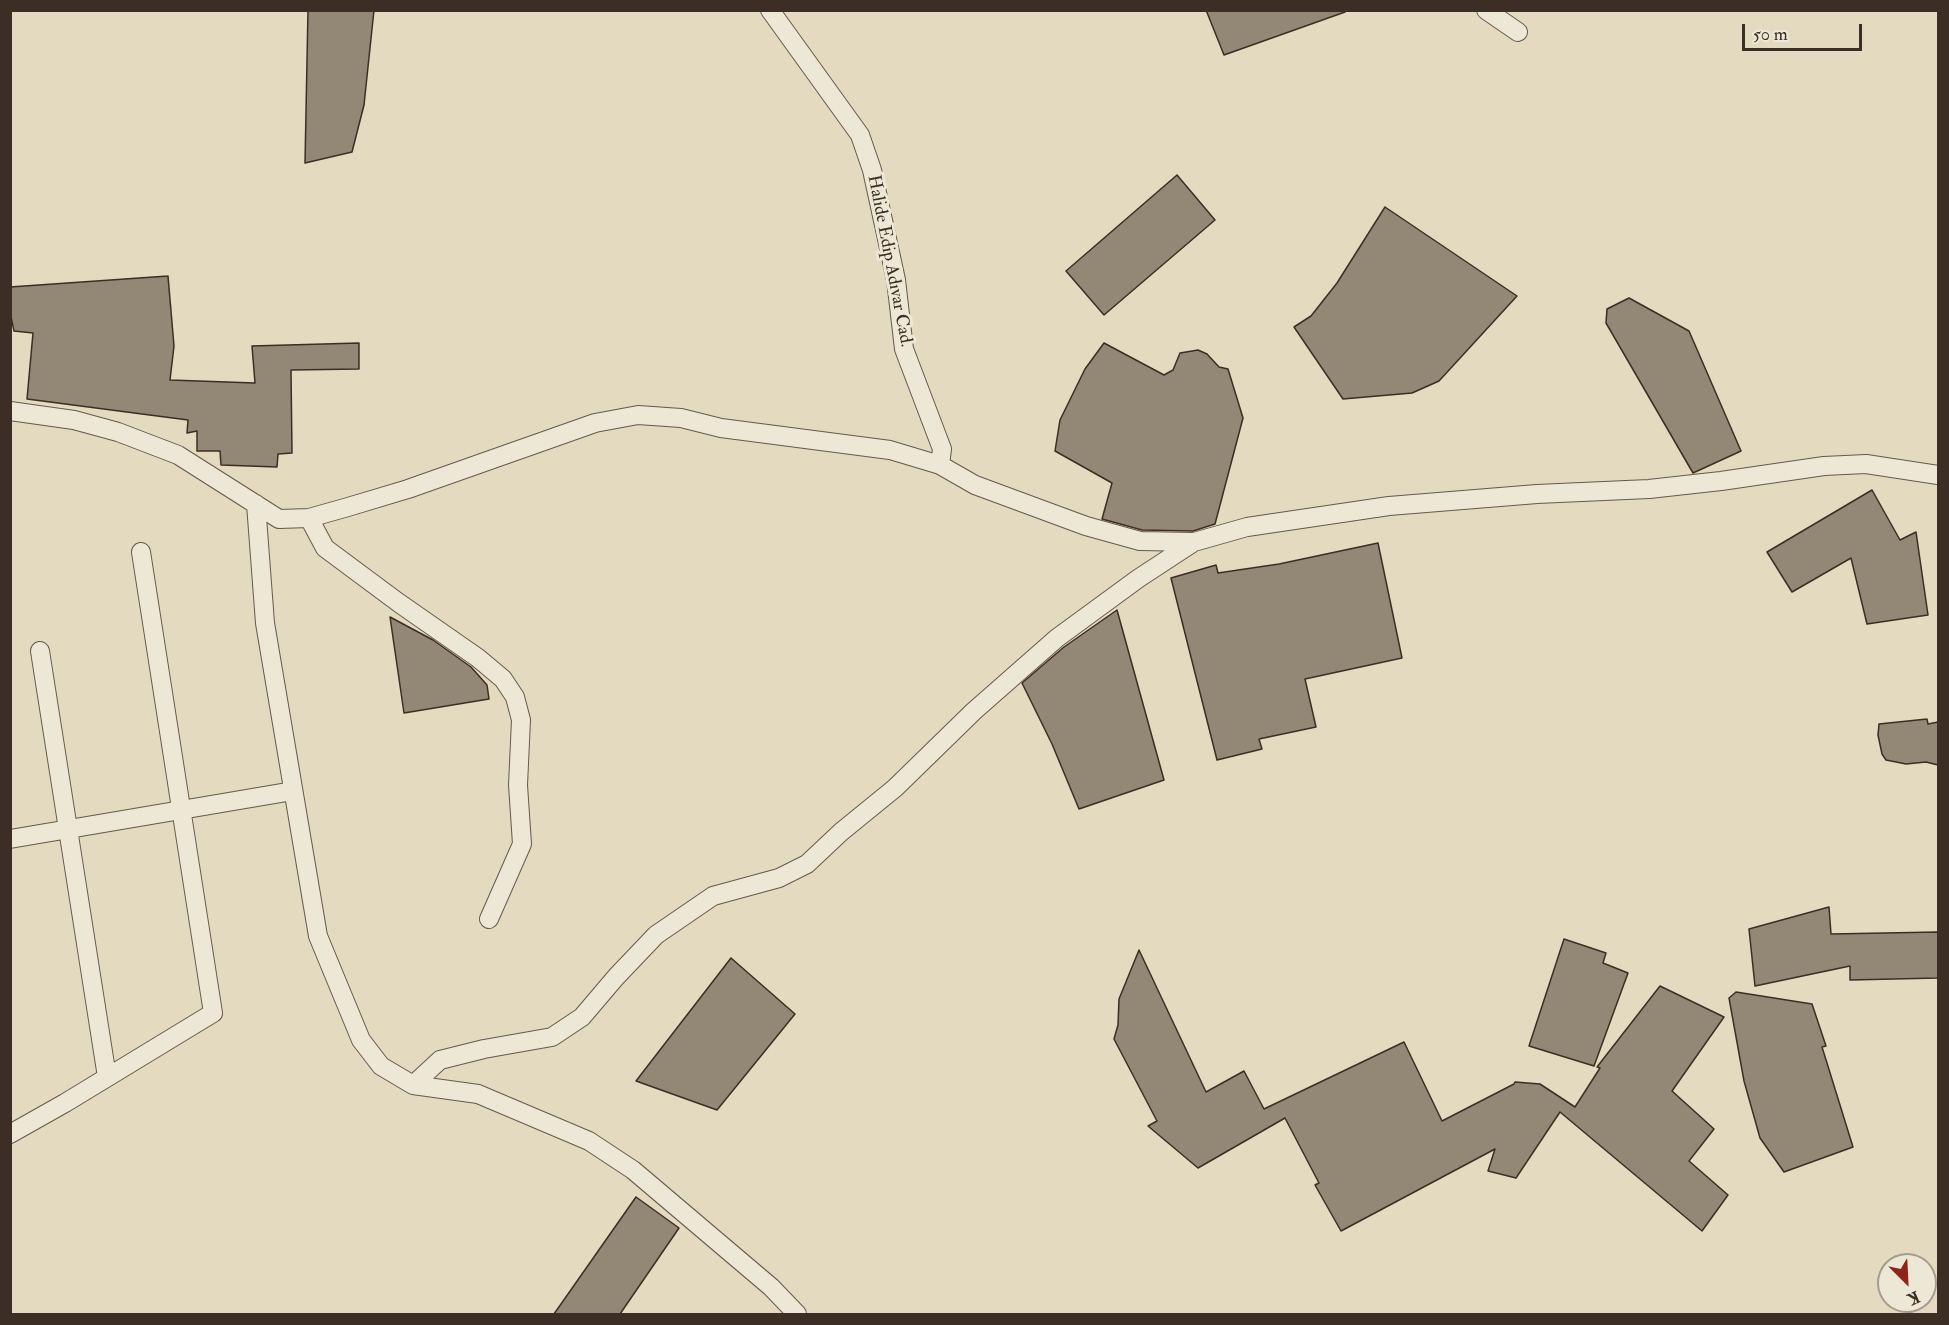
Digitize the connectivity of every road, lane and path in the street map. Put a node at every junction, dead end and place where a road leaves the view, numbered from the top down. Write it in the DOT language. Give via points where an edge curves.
graph roads {
  1 [pos="770,10"];
  2 [pos="1486,10"];
  3 [pos="1518,32"];
  4 [pos="10,411"];
  5 [pos="940,465"];
  6 [pos="1938,475"];
  7 [pos="256,504"];
  8 [pos="309,518"];
  9 [pos="1194,542"];
  10 [pos="141,552"];
  11 [pos="40,651"];
  12 [pos="293,791"];
  13 [pos="181,810"];
  14 [pos="67,829"];
  15 [pos="10,839"];
  16 [pos="489,919"];
  17 [pos="107,1077"];
  18 [pos="413,1085"];
  19 [pos="10,1134"];
  20 [pos="797,1314"];
  1 -- 5 [label="street, Halide Edip Adıvar Cad." via="860,135 872,170 893,269 904,349 942,449"];
  2 -- 3 [label="street"];
  4 -- 7 [label="street" via="74,420 118,432 178,455"];
  5 -- 8 [label="street" via="890,450 638,415 595,423 408,489"];
  5 -- 9 [label="street" via="975,485 1086,526 1140,542"];
  6 -- 9 [label="street" via="1866,464 1824,466 1649,489 1389,506 1247,527"];
  7 -- 8 [label="street" via="279,519"];
  7 -- 12 [label="street" via="265,623"];
  8 -- 16 [label="street" via="325,548 478,658 503,679 515,697 521,720 518,785 522,844"];
  9 -- 18 [label="street" via="1057,638 807,864 779,878 713,896 656,934 582,1017 552,1037 440,1060"];
  10 -- 13 [label="street"];
  11 -- 14 [label="street"];
  12 -- 13 [label="street"];
  12 -- 18 [label="street" via="318,936 361,1040 381,1066"];
  13 -- 14 [label="street"];
  13 -- 17 [label="street" via="213,1013"];
  14 -- 15 [label="street"];
  14 -- 17 [label="street"];
  17 -- 19 [label="street"];
  18 -- 20 [label="street" via="478,1094 589,1141 633,1170 771,1287"];
}
